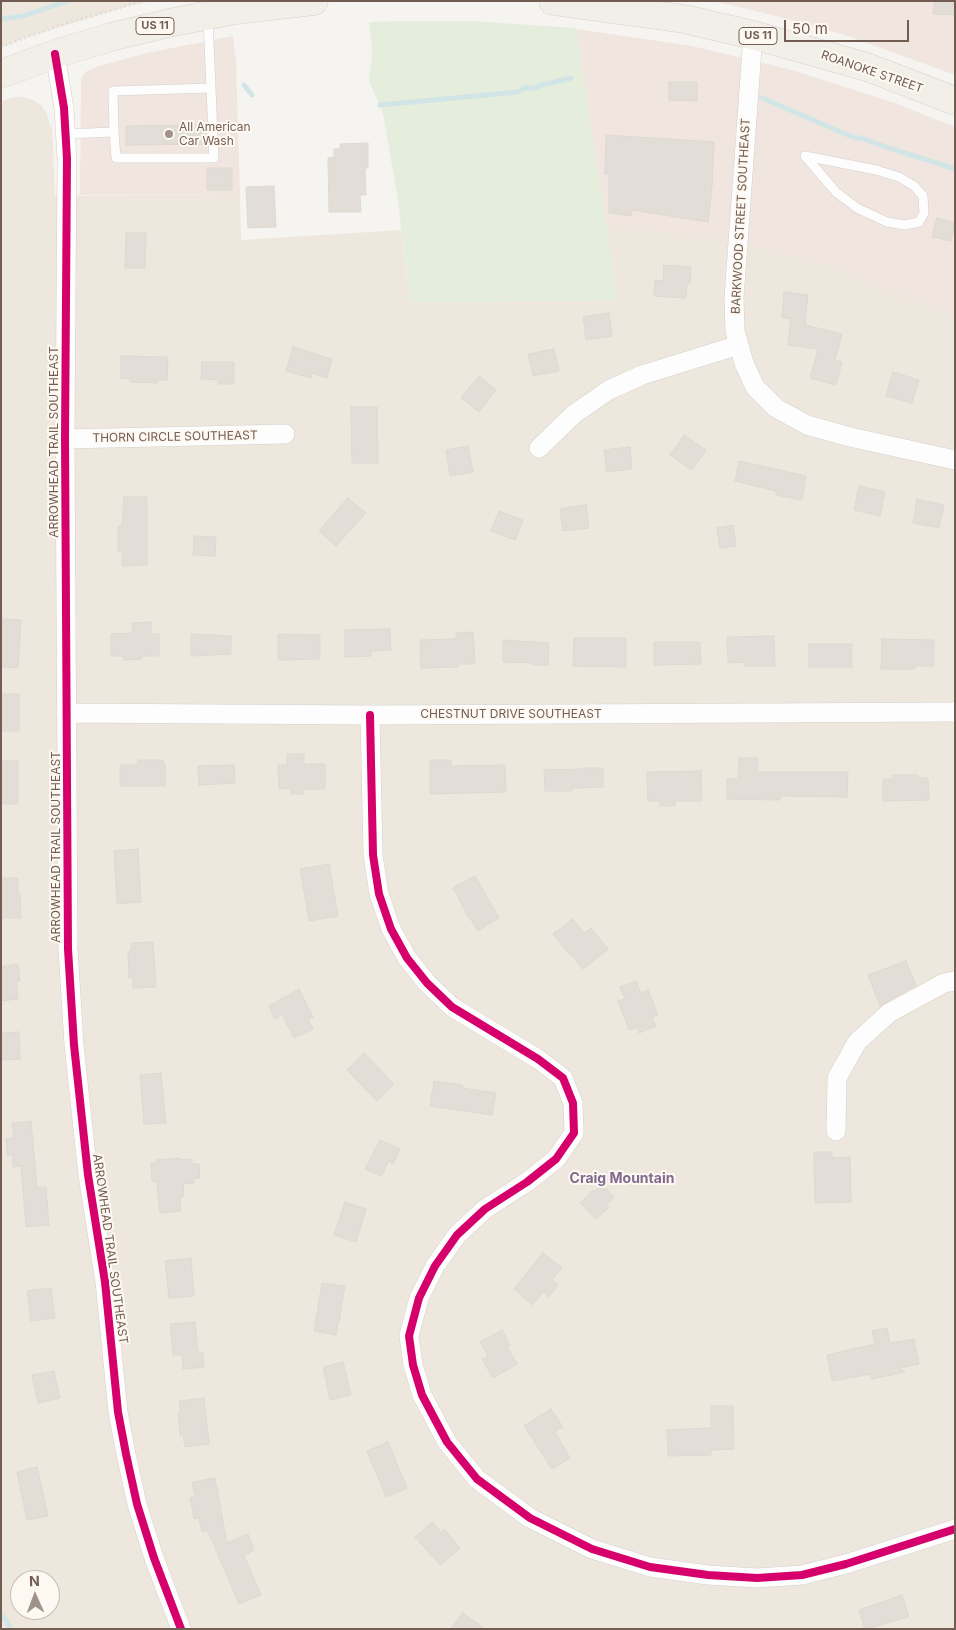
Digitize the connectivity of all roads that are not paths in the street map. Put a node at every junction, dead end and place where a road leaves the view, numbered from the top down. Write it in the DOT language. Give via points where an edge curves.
graph roads {
  1 [pos="314,1"];
  2 [pos="553,1"];
  3 [pos="207,16"];
  4 [pos="753,35"];
  5 [pos="55,54"];
  6 [pos="1,74"];
  7 [pos="211,88"];
  8 [pos="955,101"];
  9 [pos="114,132"];
  10 [pos="65,134"];
  11 [pos="805,156"];
  12 [pos="739,345"];
  13 [pos="285,434"];
  14 [pos="65,439"];
  15 [pos="539,448"];
  16 [pos="955,460"];
  17 [pos="955,712"];
  18 [pos="66,713"];
  19 [pos="370,715"];
  20 [pos="955,981"];
  21 [pos="836,1131"];
  22 [pos="955,1529"];
  23 [pos="181,1629"];
  1 -- 3 [label="main road, US 11"];
  2 -- 4 [label="main road, ROANOKE STREET / US 11" via="669,17"];
  3 -- 5 [label="main road, US 11" via="111,37"];
  3 -- 7 [label="lane"];
  4 -- 8 [label="main road, ROANOKE STREET / US 11" via="867,67"];
  4 -- 12 [label="street, BARKWOOD STREET SOUTHEAST" via="734,298"];
  5 -- 6 [label="main road, US 11"];
  5 -- 10 [label="street, ARROWHEAD TRAIL SOUTHEAST"];
  7 -- 9 [label="lane" via="113,91"];
  7 -- 9 [label="lane" via="214,158 116,158"];
  9 -- 10 [label="lane"];
  10 -- 14 [label="street, ARROWHEAD TRAIL SOUTHEAST"];
  11 -- 11 [label="lane" via="899,177 914,186 922,196 924,213 919,222 905,225 888,222 857,208 836,192"];
  12 -- 15 [label="street" via="642,375 609,390 574,414"];
  12 -- 16 [label="street, BARKWOOD STREET SOUTHEAST" via="755,387 776,408 807,425 850,438"];
  13 -- 14 [label="street, THORN CIRCLE SOUTHEAST"];
  14 -- 18 [label="street, ARROWHEAD TRAIL SOUTHEAST"];
  17 -- 19 [label="street, CHESTNUT DRIVE SOUTHEAST"];
  18 -- 19 [label="street, CHESTNUT DRIVE SOUTHEAST"];
  18 -- 23 [label="street, ARROWHEAD TRAIL SOUTHEAST" via="68,949 88,1175 106,1282 118,1412 126,1454 137,1504"];
  19 -- 22 [label="street" via="373,856 379,894 391,929 407,958 452,1007 538,1059 563,1078 573,1103 574,1133 556,1160 485,1209 457,1235 435,1266 419,1298 409,1336 413,1365 422,1395 447,1442 477,1479 530,1518 592,1549 650,1567 757,1578 802,1575"];
  20 -- 21 [label="street" via="944,983 889,1013 857,1042 837,1078"];
}
